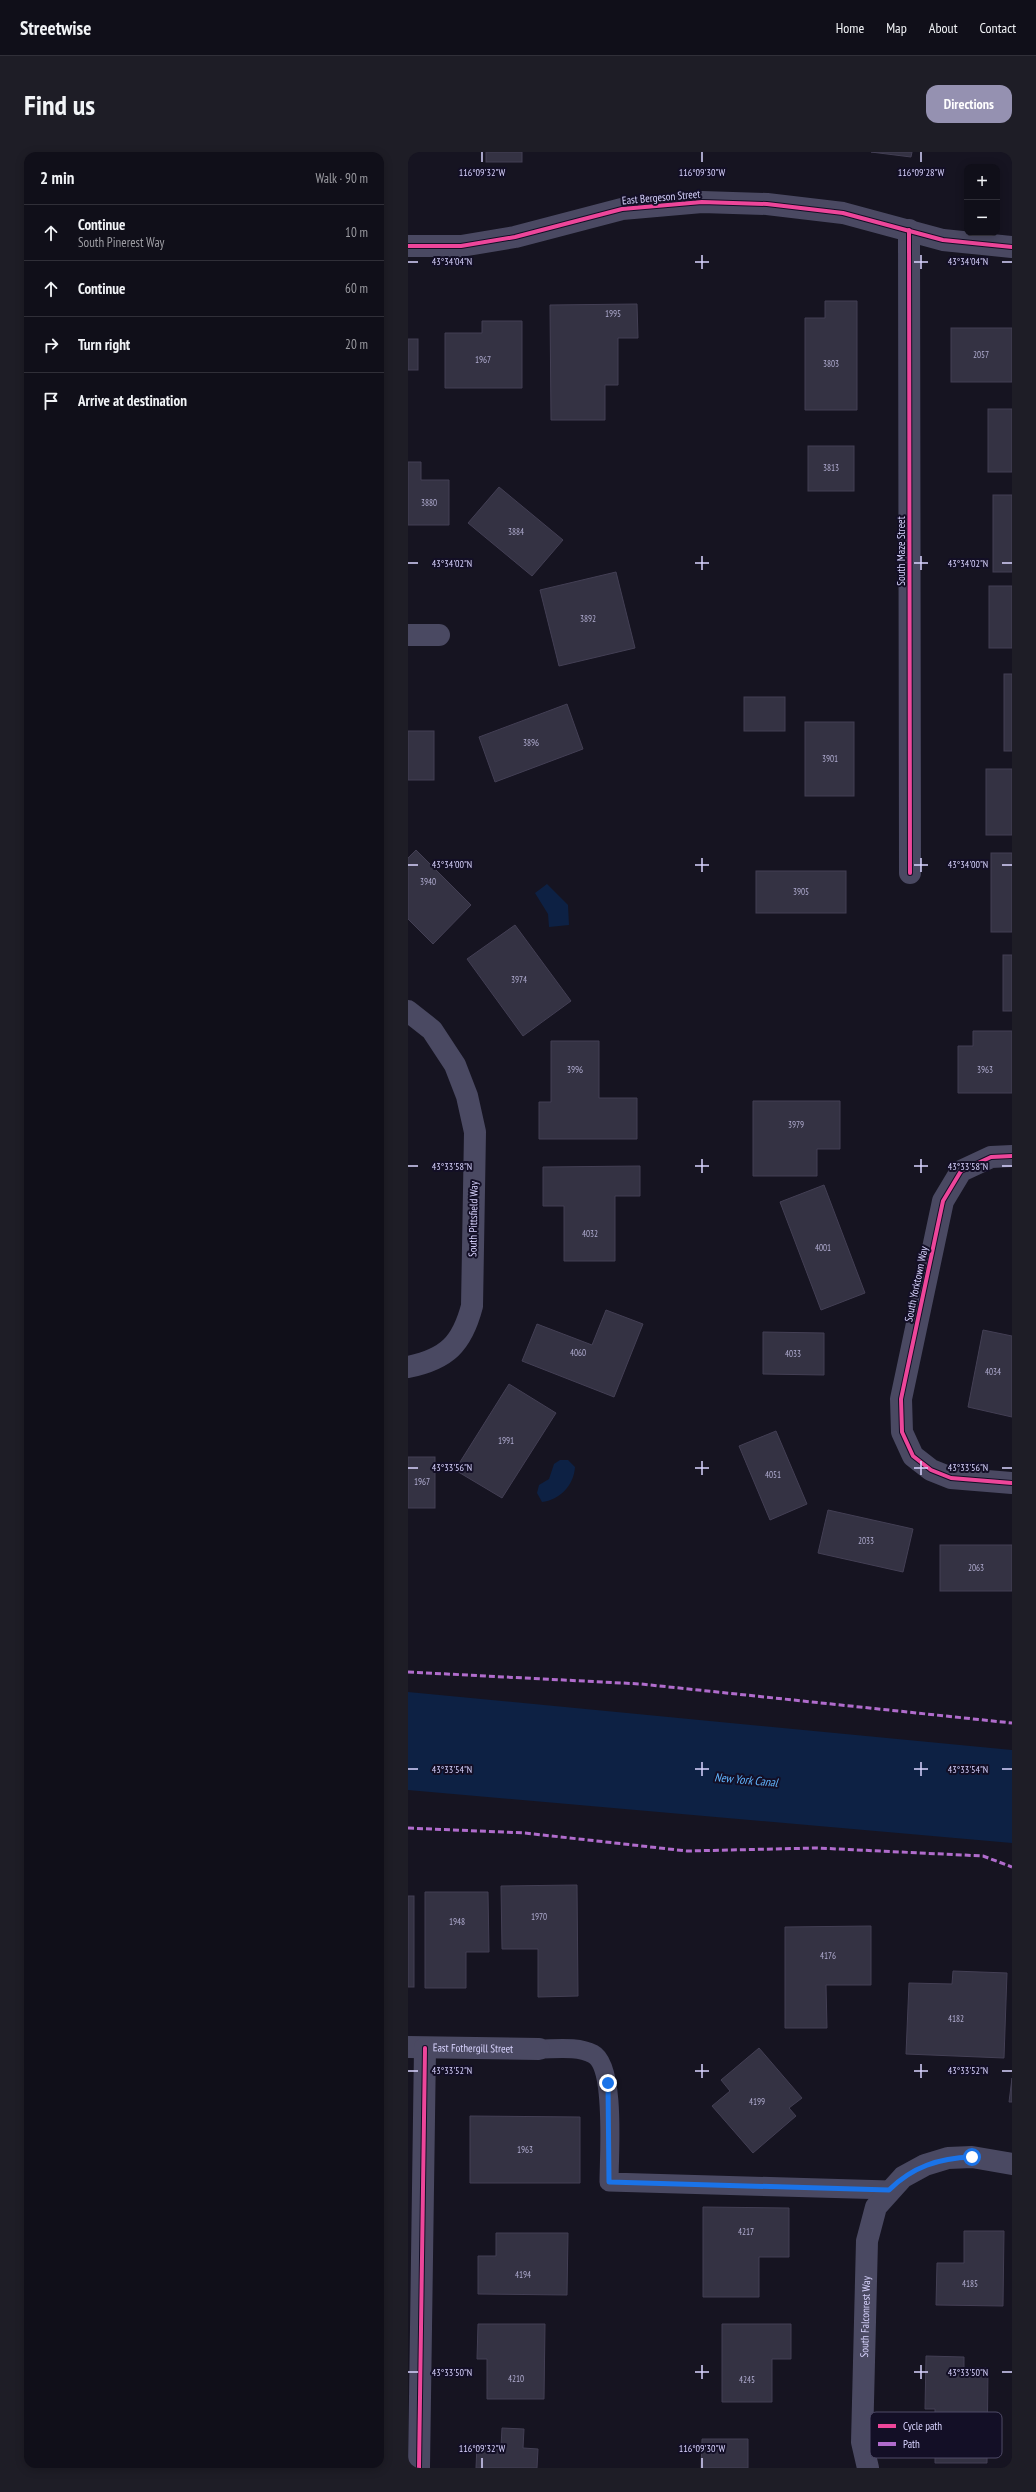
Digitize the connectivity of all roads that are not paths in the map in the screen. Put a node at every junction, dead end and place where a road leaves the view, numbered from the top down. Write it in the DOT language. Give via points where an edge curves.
graph roads {
  1 [pos="909,230"];
  2 [pos="408,246"];
  3 [pos="1012,247"];
  4 [pos="408,635"];
  5 [pos="439,635"];
  6 [pos="910,873"];
  7 [pos="408,1011"];
  8 [pos="1012,1156"];
  9 [pos="408,1367"];
  10 [pos="1012,1483"];
  11 [pos="416,2048"];
  12 [pos="539,2049"];
  13 [pos="1012,2164"];
  14 [pos="896,2183"];
  15 [pos="414,2402"];
  16 [pos="419,2468"];
  17 [pos="868,2468"];
  1 -- 2 [label="street, East Bergeson Street" via="843,213 767,204 702,202 622,209 515,237 461,246"];
  1 -- 3 [label="street, East Bergeson Street" via="943,240"];
  1 -- 6 [label="street, South Maze Street"];
  4 -- 5 [label="street"];
  7 -- 9 [label="street, South Pittsfield Way" via="432,1030 455,1065 467,1096 475,1132 472,1306 466,1329 452,1348 431,1362"];
  8 -- 10 [label="street, South Yorktown Way" via="991,1156 961,1171 943,1201 901,1399 902,1432 913,1456 931,1470 951,1478"];
  11 -- 12 [label="street, East Fothergill Street"];
  11 -- 15 [label="street"];
  12 -- 14 [label="lane" via="579,2050 594,2055 603,2065 608,2083 609,2182"];
  13 -- 14 [label="street" via="972,2157 948,2158 925,2165"];
  14 -- 17 [label="street, South Falconrest Way" via="876,2207 867,2241 862,2442"];
  15 -- 16 [label="street"];
}
